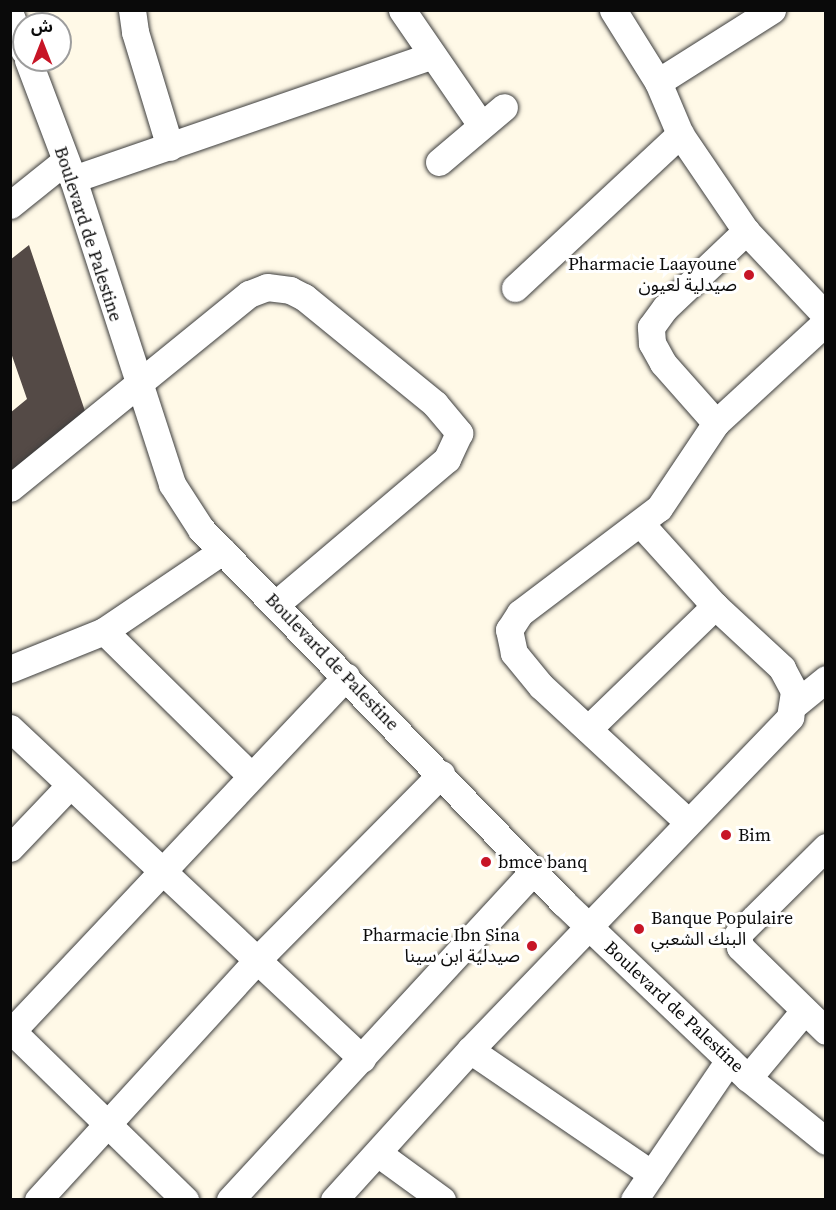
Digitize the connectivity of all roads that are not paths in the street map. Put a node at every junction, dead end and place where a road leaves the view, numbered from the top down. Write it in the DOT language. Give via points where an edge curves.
graph roads {
  1 [pos="132,10"];
  2 [pos="402,10"];
  3 [pos="613,10"];
  4 [pos="772,10"];
  5 [pos="431,56"];
  6 [pos="32,72"];
  7 [pos="658,82"];
  8 [pos="504,107"];
  9 [pos="481,125"];
  10 [pos="680,134"];
  11 [pos="170,147"];
  12 [pos="439,162"];
  13 [pos="69,170"];
  14 [pos="10,205"];
  15 [pos="746,231"];
  16 [pos="515,288"];
  17 [pos="825,316"];
  18 [pos="825,322"];
  19 [pos="139,383"];
  20 [pos="716,423"];
  21 [pos="10,488"];
  22 [pos="641,524"];
  23 [pos="222,551"];
  24 [pos="276,604"];
  25 [pos="715,606"];
  26 [pos="104,631"];
  27 [pos="10,669"];
  28 [pos="346,677"];
  29 [pos="825,679"];
  30 [pos="794,705"];
  31 [pos="10,728"];
  32 [pos="588,729"];
  33 [pos="441,774"];
  34 [pos="250,775"];
  35 [pos="69,786"];
  36 [pos="688,822"];
  37 [pos="825,847"];
  38 [pos="10,848"];
  39 [pos="163,869"];
  40 [pos="535,870"];
  41 [pos="590,927"];
  42 [pos="259,958"];
  43 [pos="804,1011"];
  44 [pos="825,1031"];
  45 [pos="11,1032"];
  46 [pos="470,1050"];
  47 [pos="362,1059"];
  48 [pos="739,1069"];
  49 [pos="106,1126"];
  50 [pos="825,1142"];
  51 [pos="379,1154"];
  52 [pos="652,1174"];
  53 [pos="39,1200"];
  54 [pos="185,1200"];
  55 [pos="230,1200"];
  56 [pos="334,1200"];
  57 [pos="442,1200"];
  58 [pos="634,1200"];
  1 -- 11 [label="street"];
  2 -- 5 [label="street"];
  3 -- 7 [label="street"];
  4 -- 7 [label="street"];
  5 -- 9 [label="street"];
  5 -- 11 [label="street"];
  6 -- 13 [label="street, Boulevard de Palestine"];
  7 -- 10 [label="street"];
  8 -- 9 [label="street"];
  9 -- 12 [label="street"];
  10 -- 15 [label="street"];
  10 -- 16 [label="street"];
  11 -- 13 [label="street"];
  13 -- 14 [label="street"];
  13 -- 19 [label="street, Boulevard de Palestine"];
  15 -- 17 [label="street"];
  15 -- 20 [label="street" via="664,308 651,327 652,343 663,363"];
  18 -- 20 [label="street"];
  19 -- 21 [label="street"];
  19 -- 23 [label="street, Boulevard de Palestine" via="172,484 201,529"];
  19 -- 24 [label="street" via="256,289 290,290 404,377 456,426 458,440 447,459"];
  20 -- 22 [label="street" via="669,497"];
  22 -- 25 [label="street"];
  22 -- 32 [label="street" via="520,613 509,630 509,645 522,663"];
  23 -- 24 [label="street, Boulevard de Palestine"];
  23 -- 26 [label="street"];
  24 -- 28 [label="street, Boulevard de Palestine"];
  25 -- 30 [label="street" via="782,669 794,691"];
  25 -- 32 [label="street"];
  26 -- 27 [label="street"];
  26 -- 34 [label="street"];
  28 -- 33 [label="street, Boulevard de Palestine"];
  28 -- 34 [label="street"];
  29 -- 30 [label="street"];
  30 -- 36 [label="street" via="784,727"];
  31 -- 35 [label="street"];
  32 -- 36 [label="street"];
  33 -- 40 [label="street, Boulevard de Palestine"];
  33 -- 42 [label="street"];
  34 -- 39 [label="street"];
  35 -- 38 [label="street"];
  35 -- 39 [label="street"];
  36 -- 41 [label="street"];
  37 -- 43 [label="street" via="738,934 740,947"];
  39 -- 42 [label="street"];
  39 -- 45 [label="street"];
  40 -- 41 [label="street, Boulevard de Palestine"];
  40 -- 47 [label="street"];
  41 -- 46 [label="street"];
  41 -- 48 [label="street, Boulevard de Palestine"];
  42 -- 47 [label="street"];
  42 -- 49 [label="street"];
  43 -- 44 [label="street"];
  43 -- 48 [label="street"];
  45 -- 49 [label="street"];
  46 -- 51 [label="street"];
  46 -- 52 [label="street"];
  47 -- 55 [label="street"];
  48 -- 50 [label="street, Boulevard de Palestine"];
  48 -- 52 [label="street"];
  49 -- 53 [label="street"];
  49 -- 54 [label="street"];
  51 -- 56 [label="street"];
  51 -- 57 [label="street"];
  52 -- 58 [label="street"];
}
